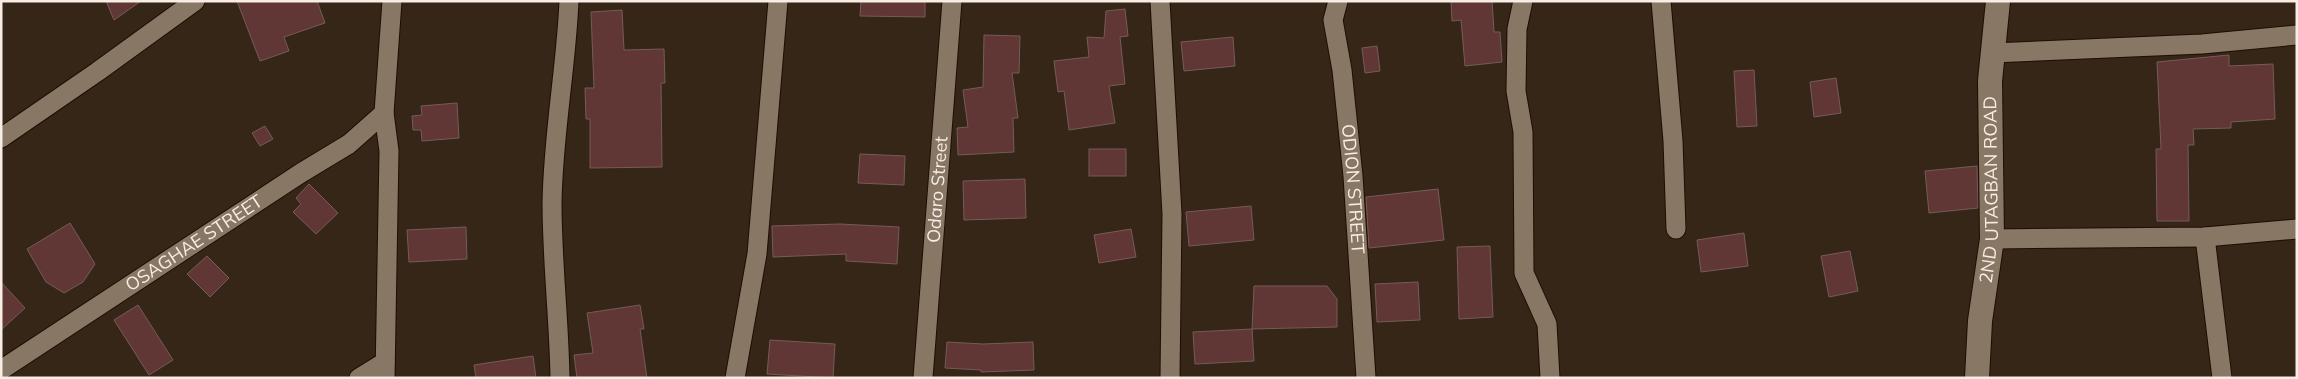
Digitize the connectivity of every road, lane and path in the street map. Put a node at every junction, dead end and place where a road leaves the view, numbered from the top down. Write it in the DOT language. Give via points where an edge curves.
graph roads {
  1 [pos="194,1"];
  2 [pos="392,1"];
  3 [pos="569,1"];
  4 [pos="778,1"];
  5 [pos="952,1"];
  6 [pos="1160,1"];
  7 [pos="1338,1"];
  8 [pos="1523,1"];
  9 [pos="1661,1"];
  10 [pos="1998,1"];
  11 [pos="2297,35"];
  12 [pos="1992,52"];
  13 [pos="384,113"];
  14 [pos="1,138"];
  15 [pos="1676,229"];
  16 [pos="2297,229"];
  17 [pos="2205,237"];
  18 [pos="1992,239"];
  19 [pos="1,370"];
  20 [pos="385,370"];
  21 [pos="359,378"];
  22 [pos="560,378"];
  23 [pos="735,378"];
  24 [pos="923,378"];
  25 [pos="1170,378"];
  26 [pos="1366,378"];
  27 [pos="1550,378"];
  28 [pos="1977,378"];
  29 [pos="2222,378"];
  1 -- 14 [label="street"];
  2 -- 13 [label="street"];
  3 -- 22 [label="street" via="567,52 555,136 552,203"];
  4 -- 23 [label="street" via="758,254"];
  5 -- 24 [label="street, Odaro Street"];
  6 -- 25 [label="street" via="1172,214"];
  7 -- 26 [label="street, ODION STREET" via="1333,20 1342,70 1353,176"];
  8 -- 27 [label="street" via="1517,29 1516,91 1523,132 1524,273 1547,324"];
  9 -- 15 [label="street" via="1673,141"];
  10 -- 12 [label="street, 2ND UTAGBAN ROAD"];
  11 -- 12 [label="street" via="2202,44"];
  12 -- 18 [label="street, 2ND UTAGBAN ROAD" via="1989,125"];
  13 -- 19 [label="street, OSAGHAE STREET" via="349,144"];
  13 -- 20 [label="street" via="389,151"];
  16 -- 17 [label="street"];
  17 -- 18 [label="street"];
  17 -- 29 [label="street"];
  18 -- 28 [label="street, 2ND UTAGBAN ROAD" via="1981,312"];
  20 -- 21 [label="street"];
}
